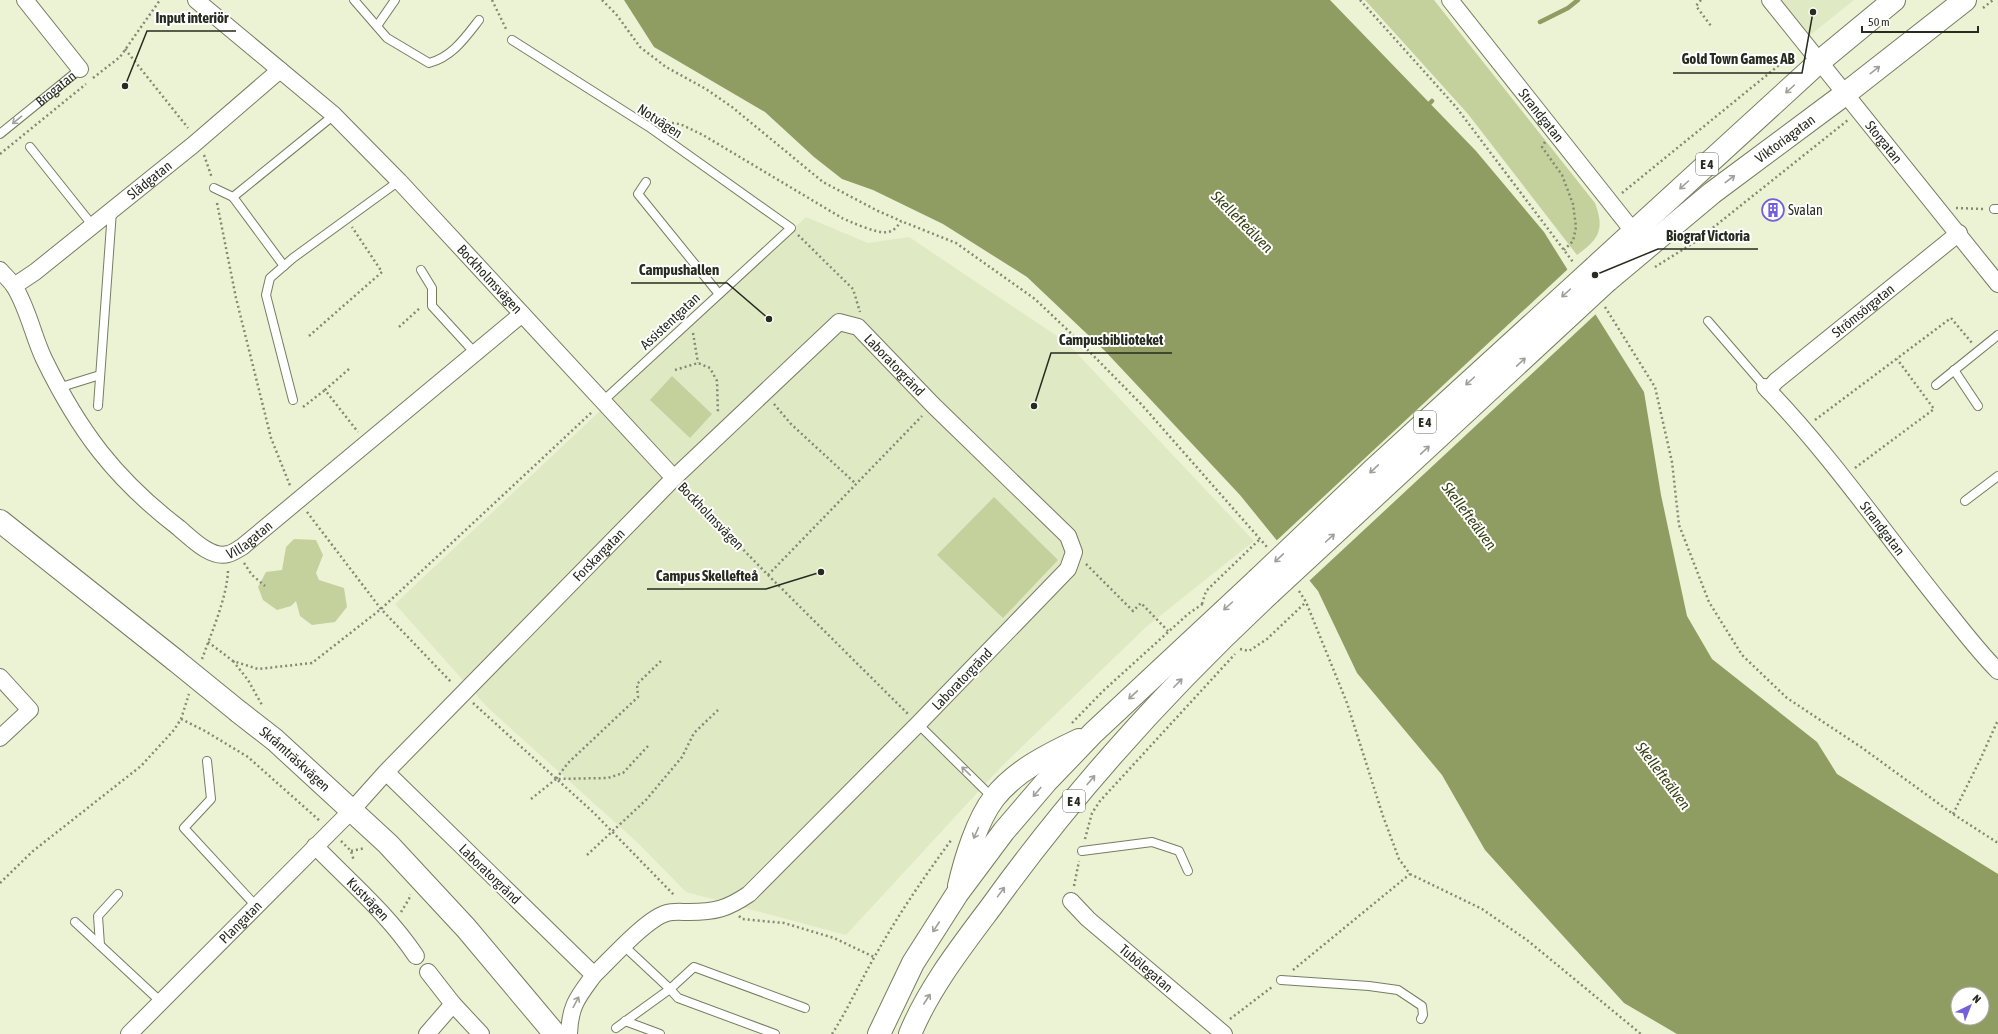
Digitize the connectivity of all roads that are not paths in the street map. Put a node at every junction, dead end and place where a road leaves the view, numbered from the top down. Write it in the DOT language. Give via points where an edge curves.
graph roads {
  1 [pos="27,0"];
  2 [pos="196,0"];
  3 [pos="354,0"];
  4 [pos="394,0"];
  5 [pos="1450,0"];
  6 [pos="1770,0"];
  7 [pos="1894,0"];
  8 [pos="1973,5"];
  9 [pos="479,20"];
  10 [pos="377,26"];
  11 [pos="512,40"];
  12 [pos="1819,62"];
  13 [pos="80,69"];
  14 [pos="280,70"];
  15 [pos="1845,94"];
  16 [pos="334,115"];
  17 [pos="0,134"];
  18 [pos="30,147"];
  19 [pos="399,181"];
  20 [pos="646,182"];
  21 [pos="214,188"];
  22 [pos="233,197"];
  23 [pos="112,211"];
  24 [pos="93,226"];
  25 [pos="791,228"];
  26 [pos="1633,231"];
  27 [pos="1959,233"];
  28 [pos="284,266"];
  29 [pos="0,270"];
  30 [pos="421,270"];
  31 [pos="1593,272"];
  32 [pos="1998,284"];
  33 [pos="14,286"];
  34 [pos="719,294"];
  35 [pos="522,314"];
  36 [pos="1708,321"];
  37 [pos="858,326"];
  38 [pos="1998,336"];
  39 [pos="475,353"];
  40 [pos="1954,370"];
  41 [pos="100,375"];
  42 [pos="1936,385"];
  43 [pos="58,388"];
  44 [pos="1767,388"];
  45 [pos="293,400"];
  46 [pos="603,401"];
  47 [pos="98,406"];
  48 [pos="1978,406"];
  49 [pos="1998,476"];
  50 [pos="674,478"];
  51 [pos="1965,501"];
  52 [pos="0,520"];
  53 [pos="1263,586"];
  54 [pos="1998,671"];
  55 [pos="0,677"];
  56 [pos="918,724"];
  57 [pos="1093,733"];
  58 [pos="0,738"];
  59 [pos="207,761"];
  60 [pos="386,772"];
  61 [pos="994,798"];
  62 [pos="352,810"];
  63 [pos="315,846"];
  64 [pos="1082,851"];
  65 [pos="1188,871"];
  66 [pos="118,894"];
  67 [pos="958,894"];
  68 [pos="1071,901"];
  69 [pos="256,906"];
  70 [pos="75,922"];
  71 [pos="100,945"];
  72 [pos="624,946"];
  73 [pos="416,956"];
  74 [pos="428,972"];
  75 [pos="594,974"];
  76 [pos="1281,980"];
  77 [pos="670,989"];
  78 [pos="161,1002"];
  79 [pos="454,1004"];
  80 [pos="805,1008"];
  81 [pos="1421,1019"];
  82 [pos="625,1021"];
  83 [pos="616,1028"];
  84 [pos="1217,1032"];
  85 [pos="129,1034"];
  86 [pos="427,1034"];
  87 [pos="481,1034"];
  88 [pos="555,1034"];
  89 [pos="569,1034"];
  90 [pos="660,1034"];
  91 [pos="775,1034"];
  92 [pos="879,1034"];
  93 [pos="910,1034"];
  1 -- 13 [label="street, Brogatan"];
  2 -- 14 [label="street, Bockholmsvägen"];
  3 -- 10 [label="lane"];
  4 -- 10 [label="lane"];
  5 -- 26 [label="street, Strandgatan"];
  6 -- 12 [label="street, Storgatan"];
  7 -- 12 [label="main road, E 4"];
  15 -- 8 [label="main road, Viktoriagatan / E 4, one-way"];
  9 -- 10 [label="lane" via="462,42 441,60 429,63 387,38"];
  11 -- 25 [label="lane, Notvägen" via="649,128"];
  12 -- 15 [label="street, Storgatan"];
  12 -- 26 [label="main road, E 4, one-way"];
  13 -- 17 [label="lane, Brogatan, one-way"];
  14 -- 16 [label="street, Bockholmsvägen"];
  14 -- 23 [label="street, Slädgatan"];
  15 -- 27 [label="street, Storgatan"];
  31 -- 15 [label="main road, Viktoriagatan / E 4, one-way" via="1712,193"];
  16 -- 19 [label="street, Bockholmsvägen"];
  16 -- 22 [label="lane"];
  18 -- 24 [label="lane"];
  19 -- 28 [label="lane"];
  19 -- 35 [label="street, Bockholmsvägen"];
  20 -- 34 [label="lane" via="638,194"];
  21 -- 22 [label="lane"];
  22 -- 28 [label="lane"];
  23 -- 24 [label="street, Slädgatan"];
  23 -- 41 [label="lane"];
  24 -- 33 [label="street, Slädgatan"];
  25 -- 34 [label="lane, Assistentgatan"];
  26 -- 31 [label="main road, E 4"];
  27 -- 32 [label="street, Storgatan"];
  27 -- 44 [label="street, Strömsörgatan"];
  28 -- 45 [label="lane" via="270,278 266,295"];
  29 -- 33 [label="street, Villagatan"];
  30 -- 39 [label="lane" via="432,288 432,306"];
  31 -- 53 [label="main road, E 4, bridge"];
  33 -- 43 [label="street, Villagatan"];
  34 -- 46 [label="lane, Assistentgatan"];
  35 -- 39 [label="street, Villagatan"];
  35 -- 46 [label="street, Bockholmsvägen"];
  36 -- 44 [label="lane"];
  37 -- 50 [label="street, Forskargatan" via="839,322"];
  37 -- 56 [label="street, Laboratorgränd" via="933,405 1068,536 1074,552 1068,569"];
  38 -- 40 [label="lane"];
  39 -- 43 [label="street, Villagatan" via="242,547 228,554 209,550 144,500 93,444"];
  40 -- 42 [label="lane"];
  40 -- 48 [label="lane"];
  41 -- 43 [label="lane"];
  41 -- 47 [label="lane"];
  44 -- 54 [label="street, Strandgatan" via="1803,429 1978,651"];
  46 -- 50 [label="street, Bockholmsvägen"];
  49 -- 51 [label="lane"];
  50 -- 60 [label="street, Forskargatan"];
  52 -- 62 [label="main road, Skråmträskvägen, bridge" via="275,740"];
  53 -- 57 [label="main road, E 4, one-way"];
  93 -- 53 [label="main road, E 4, one-way" via="920,1011 958,952 1032,852 1092,778 1223,636"];
  55 -- 58 [label="street" via="30,710"];
  61 -- 56 [label="lane, one-way"];
  56 -- 72 [label="street, Laboratorgränd" via="749,894 728,907 708,912 667,912 651,921"];
  57 -- 61 [label="main road" via="1048,755 1017,776"];
  57 -- 67 [label="main road, E 4, one-way" via="1004,831"];
  59 -- 69 [label="lane" via="211,799 184,828"];
  60 -- 62 [label="street, Forskargatan"];
  60 -- 75 [label="street, Laboratorgränd"];
  61 -- 67 [label="main road, one-way" via="965,859"];
  62 -- 63 [label="street, Plangatan"];
  62 -- 88 [label="main road, Skråmträskvägen" via="388,844 466,928"];
  63 -- 69 [label="street, Plangatan"];
  63 -- 73 [label="street, Kustvägen" via="377,906"];
  64 -- 65 [label="lane" via="1152,842 1179,851"];
  66 -- 71 [label="lane" via="98,916"];
  67 -- 92 [label="main road, E 4, one-way" via="913,963"];
  68 -- 84 [label="street, Tubölegatan"];
  69 -- 78 [label="street, Plangatan"];
  70 -- 71 [label="lane"];
  71 -- 78 [label="lane"];
  72 -- 75 [label="street, Laboratorgränd"];
  72 -- 77 [label="lane"];
  74 -- 79 [label="street"];
  89 -- 75 [label="street, Laboratorgränd, one-way" via="570,1016 575,1001"];
  76 -- 81 [label="lane" via="1398,990 1422,1006"];
  77 -- 80 [label="lane" via="694,967"];
  77 -- 82 [label="lane"];
  77 -- 91 [label="lane" via="678,998"];
  78 -- 85 [label="street, Plangatan"];
  79 -- 86 [label="street"];
  79 -- 87 [label="street"];
  82 -- 83 [label="lane"];
  82 -- 90 [label="lane"];
}
